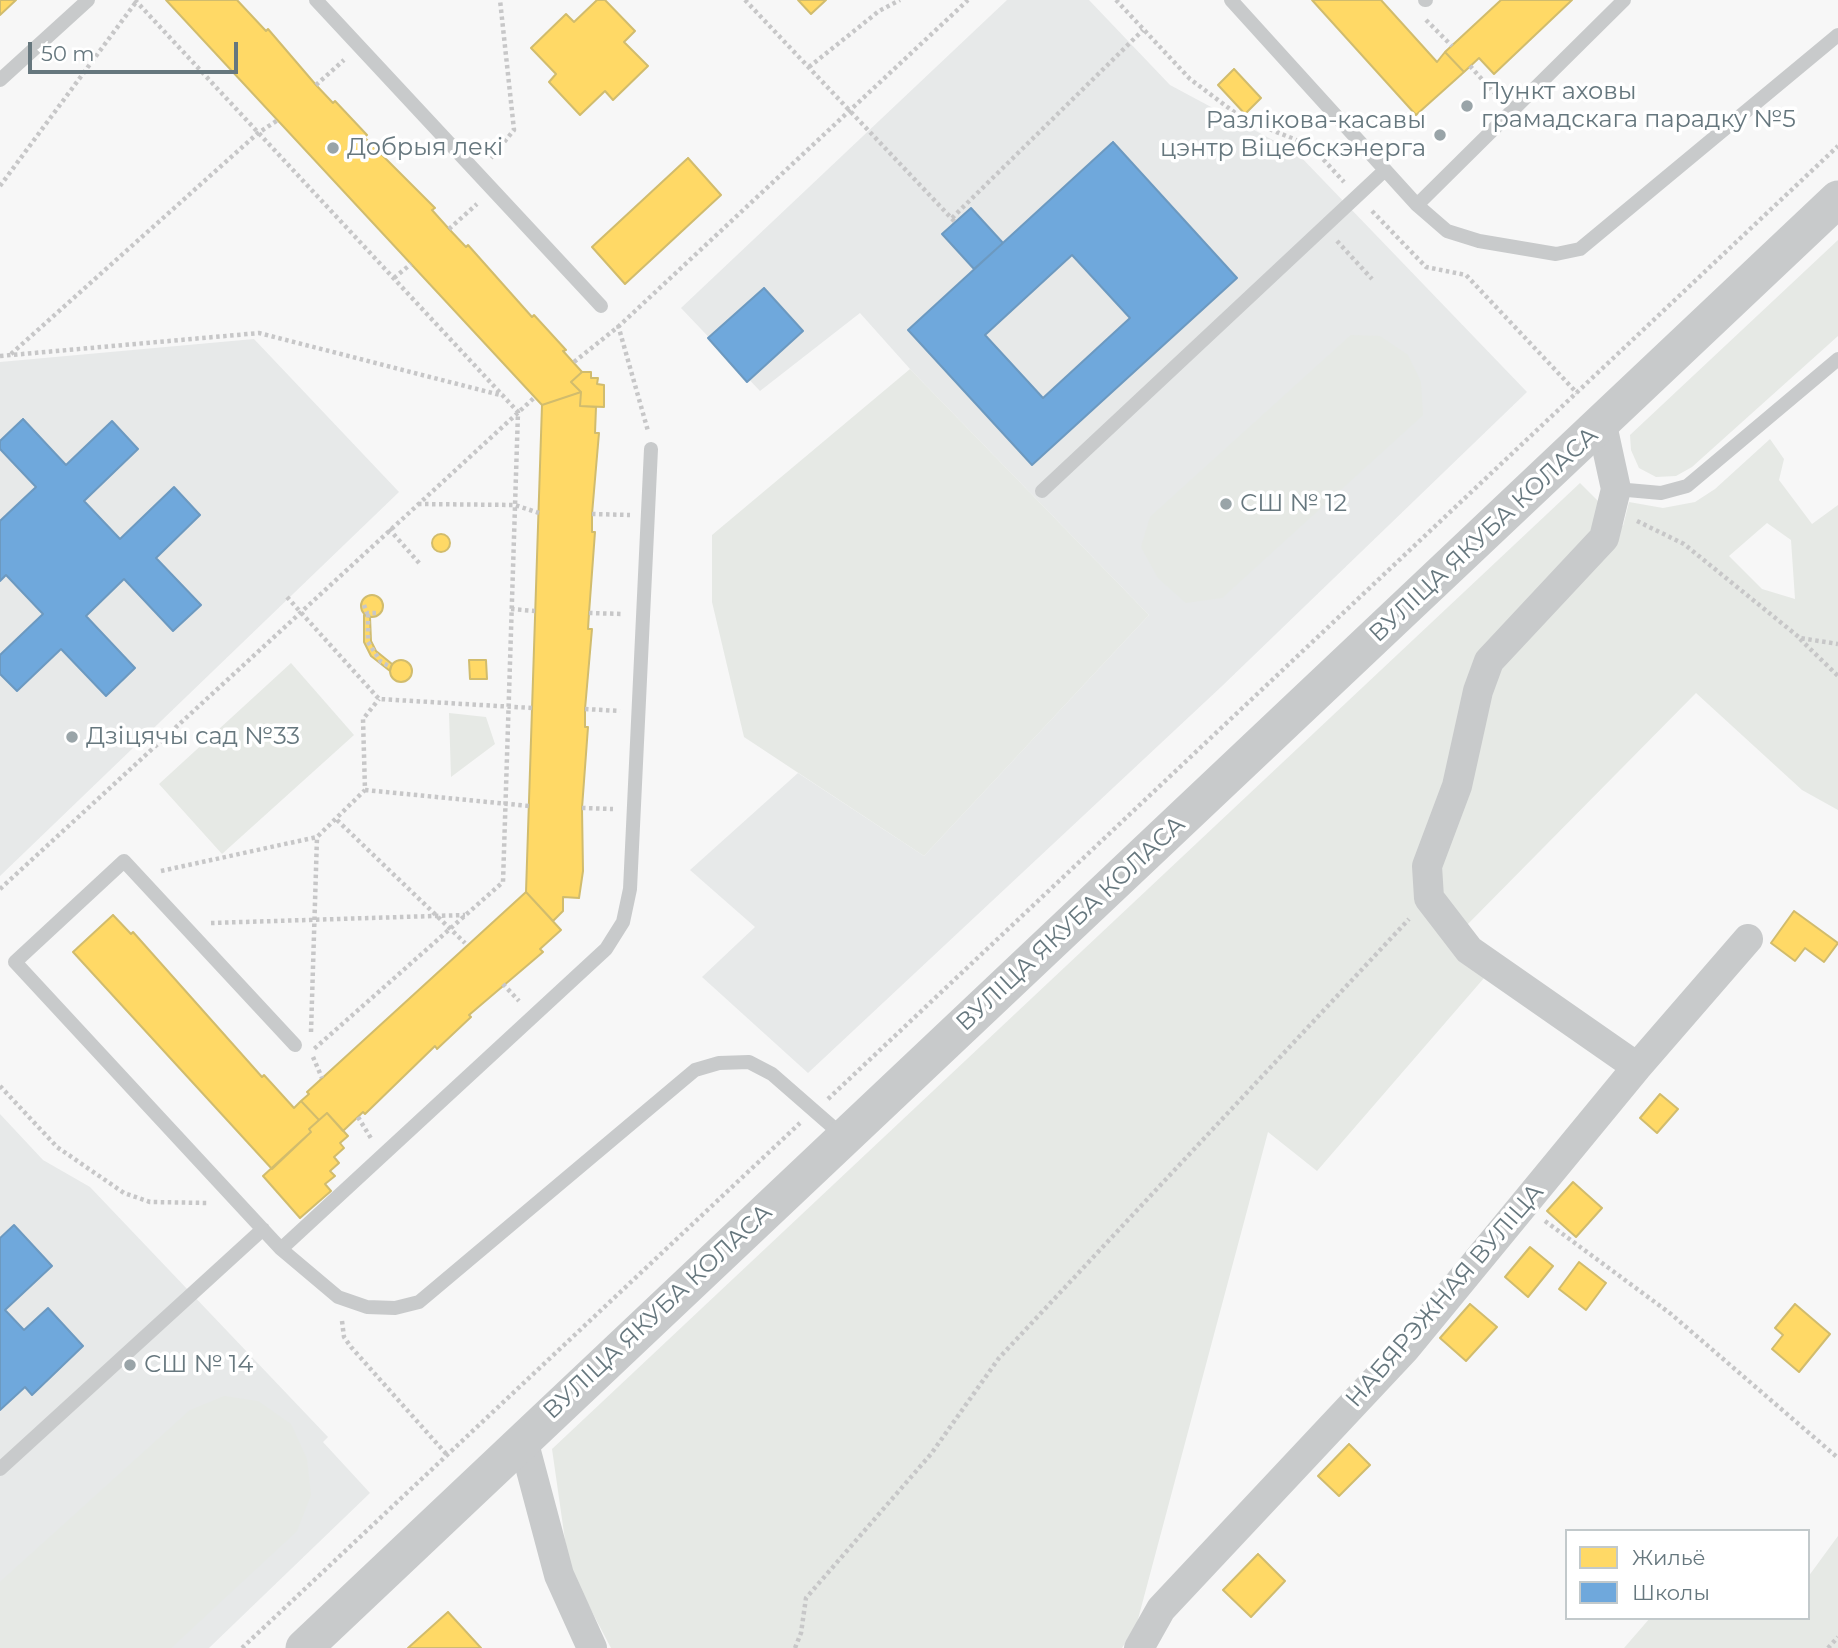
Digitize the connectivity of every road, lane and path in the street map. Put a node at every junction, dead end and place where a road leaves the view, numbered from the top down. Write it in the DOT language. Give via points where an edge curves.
graph roads {
  1 [pos="88,0"];
  2 [pos="316,0"];
  3 [pos="500,0"];
  4 [pos="745,0"];
  5 [pos="900,0"];
  6 [pos="968,0"];
  7 [pos="1115,0"];
  8 [pos="1231,0"];
  9 [pos="1624,0"];
  10 [pos="136,1"];
  11 [pos="1423,17"];
  12 [pos="1143,30"];
  13 [pos="1838,35"];
  14 [pos="359,46"];
  15 [pos="1452,46"];
  16 [pos="1470,66"];
  17 [pos="809,67"];
  18 [pos="0,80"];
  19 [pos="316,85"];
  20 [pos="851,111"];
  21 [pos="1513,113"];
  22 [pos="278,120"];
  23 [pos="258,133"];
  24 [pos="1838,146"];
  25 [pos="1385,170"];
  26 [pos="478,173"];
  27 [pos="0,186"];
  28 [pos="494,189"];
  29 [pos="1357,196"];
  30 [pos="1838,199"];
  31 [pos="1417,205"];
  32 [pos="449,229"];
  33 [pos="1337,241"];
  34 [pos="411,264"];
  35 [pos="394,278"];
  36 [pos="1372,279"];
  37 [pos="601,306"];
  38 [pos="619,326"];
  39 [pos="11,355"];
  40 [pos="0,356"];
  41 [pos="1838,359"];
  42 [pos="574,362"];
  43 [pos="1577,393"];
  44 [pos="504,396"];
  45 [pos="535,397"];
  46 [pos="518,412"];
  47 [pos="1602,425"];
  48 [pos="651,449"];
  49 [pos="1042,491"];
  50 [pos="1614,499"];
  51 [pos="417,504"];
  52 [pos="515,505"];
  53 [pos="539,513"];
  54 [pos="592,514"];
  55 [pos="648,516"];
  56 [pos="389,529"];
  57 [pos="420,564"];
  58 [pos="288,597"];
  59 [pos="364,604"];
  60 [pos="511,609"];
  61 [pos="301,611"];
  62 [pos="535,611"];
  63 [pos="377,613"];
  64 [pos="589,613"];
  65 [pos="368,614"];
  66 [pos="644,615"];
  67 [pos="1800,638"];
  68 [pos="1836,643"];
  69 [pos="391,667"];
  70 [pos="1838,676"];
  71 [pos="379,699"];
  72 [pos="509,707"];
  73 [pos="532,708"];
  74 [pos="585,709"];
  75 [pos="639,711"];
  76 [pos="365,790"];
  77 [pos="505,806"];
  78 [pos="529,806"];
  79 [pos="582,808"];
  80 [pos="634,810"];
  81 [pos="337,820"];
  82 [pos="317,837"];
  83 [pos="152,873"];
  84 [pos="0,889"];
  85 [pos="1429,898"];
  86 [pos="466,915"];
  87 [pos="435,916"];
  88 [pos="315,920"];
  89 [pos="200,923"];
  90 [pos="449,930"];
  91 [pos="1748,939"];
  92 [pos="465,943"];
  93 [pos="295,1045"];
  94 [pos="311,1052"];
  95 [pos="1637,1066"];
  96 [pos="322,1078"];
  97 [pos="0,1086"];
  98 [pos="815,1110"];
  99 [pos="844,1137"];
  100 [pos="239,1203"];
  101 [pos="1525,1206"];
  102 [pos="263,1229"];
  103 [pos="281,1249"];
  104 [pos="351,1347"];
  105 [pos="523,1440"];
  106 [pos="448,1456"];
  107 [pos="1838,1458"];
  108 [pos="0,1469"];
  109 [pos="1838,1637"];
  110 [pos="242,1648"];
  111 [pos="304,1648"];
  112 [pos="592,1648"];
  113 [pos="795,1648"];
  114 [pos="1139,1648"];
  115 [pos="1828,1648"];
  1 -- 18 [label="lane"];
  2 -- 14 [label="lane"];
  3 -- 26 [label="path" via="514,130"];
  4 -- 17 [label="path"];
  5 -- 17 [label="path" via="879,11"];
  6 -- 20 [label="path"];
  7 -- 12 [label="path"];
  8 -- 25 [label="lane"];
  9 -- 21 [label="lane"];
  10 -- 23 [label="path"];
  10 -- 27 [label="path"];
  11 -- 15 [label="path"];
  12 -- 20 [label="path" via="953,220"];
  12 -- 29 [label="path" via="1190,79 1242,118 1311,146"];
  13 -- 31 [label="lane" via="1580,249 1556,254 1479,241 1447,231"];
  14 -- 19 [label="path"];
  14 -- 26 [label="lane"];
  16 -- 21 [label="path"];
  17 -- 20 [label="path"];
  20 -- 38 [label="path"];
  21 -- 31 [label="lane"];
  22 -- 23 [label="path"];
  23 -- 35 [label="path"];
  23 -- 39 [label="path"];
  24 -- 43 [label="path"];
  25 -- 29 [label="lane"];
  25 -- 31 [label="lane"];
  26 -- 28 [label="lane"];
  28 -- 32 [label="path"];
  28 -- 37 [label="lane"];
  29 -- 43 [label="path" via="1426,267 1466,275"];
  29 -- 49 [label="lane"];
  30 -- 47 [label="street, ВУЛІЦА ЯКУБА КОЛАСА"];
  33 -- 36 [label="path"];
  34 -- 35 [label="path"];
  35 -- 44 [label="path"];
  37 -- 38 [label="path"];
  38 -- 42 [label="path"];
  38 -- 48 [label="path"];
  39 -- 40 [label="path"];
  39 -- 44 [label="path" via="259,332"];
  41 -- 50 [label="lane" via="1687,485 1661,494"];
  43 -- 98 [label="path"];
  44 -- 46 [label="path"];
  45 -- 46 [label="path"];
  46 -- 51 [label="path"];
  46 -- 52 [label="path"];
  47 -- 50 [label="street"];
  47 -- 99 [label="street, ВУЛІЦА ЯКУБА КОЛАСА"];
  48 -- 55 [label="lane"];
  50 -- 67 [label="path" via="1684,544"];
  50 -- 85 [label="street" via="1604,538 1489,660 1457,786 1427,866"];
  51 -- 52 [label="path"];
  51 -- 56 [label="path"];
  52 -- 53 [label="path"];
  52 -- 60 [label="path"];
  54 -- 55 [label="path"];
  55 -- 66 [label="lane"];
  56 -- 57 [label="path"];
  56 -- 61 [label="path"];
  58 -- 61 [label="path"];
  59 -- 65 [label="path"];
  60 -- 62 [label="path"];
  60 -- 72 [label="path"];
  61 -- 71 [label="path"];
  61 -- 84 [label="path"];
  63 -- 65 [label="path"];
  64 -- 66 [label="path"];
  65 -- 69 [label="path" via="366,630 371,644 381,662"];
  66 -- 75 [label="lane"];
  67 -- 68 [label="path"];
  67 -- 70 [label="path"];
  71 -- 72 [label="path"];
  71 -- 76 [label="path" via="363,719"];
  72 -- 73 [label="path"];
  72 -- 77 [label="path"];
  74 -- 75 [label="path"];
  75 -- 80 [label="lane"];
  76 -- 77 [label="path"];
  76 -- 81 [label="path"];
  77 -- 78 [label="path"];
  77 -- 86 [label="path" via="503,883"];
  79 -- 80 [label="path"];
  80 -- 103 [label="lane" via="630,889 623,922 606,949"];
  81 -- 82 [label="path"];
  81 -- 87 [label="path"];
  82 -- 83 [label="path"];
  82 -- 88 [label="path"];
  85 -- 95 [label="street" via="1469,950"];
  85 -- 113 [label="path" via="999,1358 931,1454 806,1598"];
  86 -- 87 [label="path"];
  86 -- 90 [label="path"];
  87 -- 88 [label="path"];
  87 -- 90 [label="path"];
  88 -- 89 [label="path"];
  88 -- 94 [label="path"];
  90 -- 92 [label="path"];
  90 -- 94 [label="path"];
  91 -- 95 [label="street, НАБЯРЭЖНАЯ ВУЛІЦА"];
  93 -- 100 [label="lane" via="124,861 15,962"];
  94 -- 96 [label="path"];
  95 -- 101 [label="street, НАБЯРЭЖНАЯ ВУЛІЦА"];
  97 -- 100 [label="path" via="57,1147 124,1192 150,1202"];
  98 -- 99 [label="lane"];
  98 -- 103 [label="lane" via="772,1074 748,1062 695,1070 419,1302 396,1308 367,1307 338,1297"];
  98 -- 106 [label="path"];
  99 -- 105 [label="street, ВУЛІЦА ЯКУБА КОЛАСА"];
  100 -- 102 [label="lane"];
  101 -- 107 [label="path" via="1671,1314"];
  101 -- 114 [label="street, НАБЯРЭЖНАЯ ВУЛІЦА" via="1405,1349 1161,1609"];
  102 -- 103 [label="lane"];
  102 -- 108 [label="lane"];
  104 -- 106 [label="path"];
  105 -- 111 [label="street, ВУЛІЦА ЯКУБА КОЛАСА"];
  105 -- 112 [label="street" via="559,1575"];
  106 -- 110 [label="path"];
  109 -- 115 [label="path"];
}
